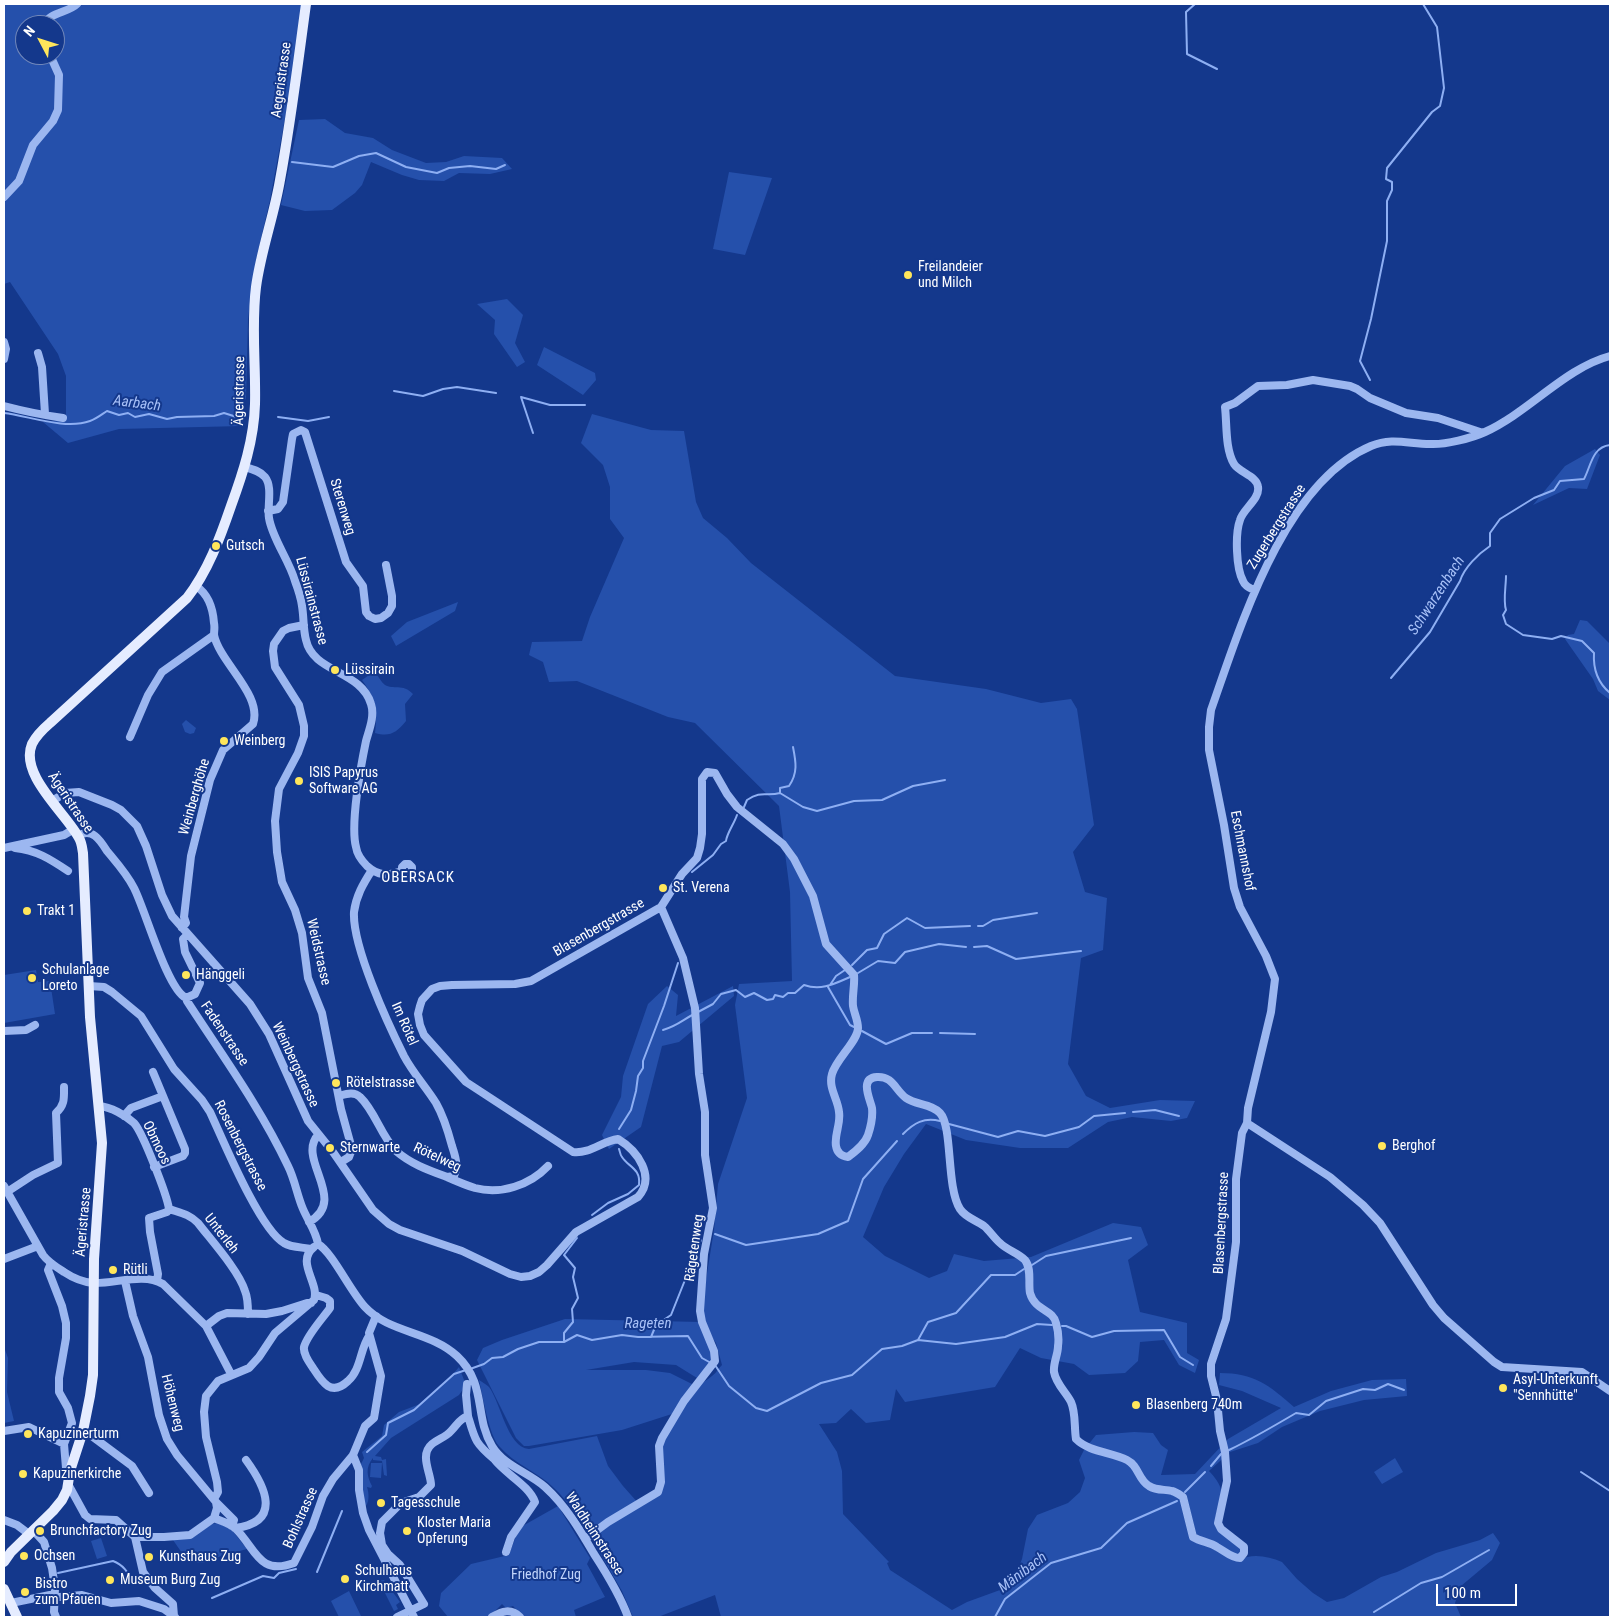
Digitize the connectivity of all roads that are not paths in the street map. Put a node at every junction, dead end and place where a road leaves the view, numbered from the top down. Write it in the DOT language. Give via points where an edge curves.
graph roads {
  1 [pos="77,4"];
  2 [pos="304,5"];
  3 [pos="55,15"];
  4 [pos="54,65"];
  5 [pos="284,160"];
  6 [pos="4,197"];
  7 [pos="4,342"];
  8 [pos="38,353"];
  9 [pos="1610,356"];
  10 [pos="4,359"];
  11 [pos="4,406"];
  12 [pos="45,414"];
  13 [pos="63,418"];
  14 [pos="1483,433"];
  15 [pos="245,467"];
  16 [pos="268,511"];
  17 [pos="386,565"];
  18 [pos="196,586"];
  19 [pos="1254,590"];
  20 [pos="304,625"];
  21 [pos="214,635"];
  22 [pos="1236,639"];
  23 [pos="130,737"];
  24 [pos="52,801"];
  25 [pos="76,833"];
  26 [pos="7,848"];
  27 [pos="372,870"];
  28 [pos="68,871"];
  29 [pos="402,871"];
  30 [pos="661,907"];
  31 [pos="184,932"];
  32 [pos="89,986"];
  33 [pos="186,998"];
  34 [pos="35,1025"];
  35 [pos="4,1031"];
  36 [pos="154,1072"];
  37 [pos="64,1087"];
  38 [pos="163,1096"];
  39 [pos="339,1096"];
  40 [pos="99,1106"];
  41 [pos="124,1116"];
  42 [pos="1247,1122"];
  43 [pos="318,1135"];
  44 [pos="341,1162"];
  45 [pos="548,1166"];
  46 [pos="154,1167"];
  47 [pos="447,1177"];
  48 [pos="6,1189"];
  49 [pos="169,1209"];
  50 [pos="309,1222"];
  51 [pos="38,1246"];
  52 [pos="314,1246"];
  53 [pos="462,1251"];
  54 [pos="4,1259"];
  55 [pos="51,1263"];
  56 [pos="125,1281"];
  57 [pos="157,1281"];
  58 [pos="94,1283"];
  59 [pos="315,1293"];
  60 [pos="312,1303"];
  61 [pos="248,1314"];
  62 [pos="376,1316"];
  63 [pos="206,1326"];
  64 [pos="369,1336"];
  65 [pos="231,1374"];
  66 [pos="467,1384"];
  67 [pos="1610,1391"];
  68 [pos="468,1416"];
  69 [pos="4,1431"];
  70 [pos="83,1431"];
  71 [pos="64,1444"];
  72 [pos="353,1455"];
  73 [pos="496,1457"];
  74 [pos="246,1460"];
  75 [pos="70,1471"];
  76 [pos="68,1484"];
  77 [pos="149,1493"];
  78 [pos="215,1500"];
  79 [pos="214,1518"];
  80 [pos="4,1520"];
  81 [pos="234,1527"];
  82 [pos="31,1532"];
  83 [pos="135,1536"];
  84 [pos="585,1539"];
  85 [pos="506,1552"];
  86 [pos="4,1562"];
  87 [pos="4,1589"];
  88 [pos="55,1596"];
  89 [pos="11,1603"];
  90 [pos="412,1614"];
  91 [pos="175,1616"];
  92 [pos="17,1617"];
  93 [pos="56,1617"];
  94 [pos="397,1617"];
  95 [pos="492,1617"];
  96 [pos="520,1617"];
  97 [pos="628,1617"];
  1 -- 3 [label="street"];
  2 -- 5 [label="main road, Aegeristrasse"];
  4 -- 6 [label="street" via="59,75 58,110 33,145 19,181"];
  5 -- 15 [label="main road, Ägeristrasse" via="256,287 253,325 255,404"];
  7 -- 10 [label="street"];
  8 -- 12 [label="street"];
  9 -- 14 [label="street, Zugerbergstrasse" via="1589,364 1524,410"];
  11 -- 12 [label="street"];
  12 -- 13 [label="street"];
  14 -- 19 [label="street, Zugerbergstrasse" via="1436,444 1389,441 1355,454 1314,491 1266,564"];
  14 -- 19 [label="street" via="1438,418 1406,413 1350,386 1313,380 1258,386 1225,407 1231,458 1240,472 1252,478 1258,487 1256,497 1246,508 1237,531 1240,574 1248,587"];
  15 -- 16 [label="street, Lüssirainstrasse" via="266,478"];
  15 -- 18 [label="main road, Ägeristrasse" via="219,540"];
  16 -- 17 [label="street, Sterenweg" via="278,509 283,502 293,434 296,430 305,432 346,562 363,586 366,612 375,619 388,613 392,606"];
  16 -- 20 [label="street, Lüssirainstrasse" via="295,580"];
  18 -- 21 [label="street" via="206,594 212,610"];
  18 -- 24 [label="main road, Ägeristrasse" via="175,611 35,740 30,750 30,764"];
  19 -- 22 [label="street, Zugerbergstrasse"];
  20 -- 27 [label="street, Lüssirainstrasse" via="306,642 313,655 361,686 372,705 354,826 359,855"];
  20 -- 39 [label="street, Weidstrasse" via="283,631 273,651 275,667 299,705 304,726 298,754 279,789 275,821 277,852 282,882 302,933 308,978 322,1013"];
  21 -- 23 [label="street" via="162,672"];
  21 -- 31 [label="street, Weinberghöhe" via="250,698 255,719 223,750 210,780 192,856"];
  22 -- 42 [label="street, Eschmannshof" via="1211,710 1209,750 1234,888 1275,978 1271,1012"];
  24 -- 25 [label="main road, Ägeristrasse"];
  24 -- 31 [label="street, Weinbergstrasse" via="65,793 78,792 110,803 130,818 146,846 167,907"];
  25 -- 26 [label="street"];
  25 -- 32 [label="main road, Ägeristrasse" via="83,853"];
  25 -- 33 [label="street, Fadenstrasse" via="93,834 124,871 134,888 162,960"];
  26 -- 28 [label="street" via="38,853"];
  27 -- 29 [label="street" via="384,875"];
  27 -- 47 [label="street, Im Rötel" via="357,896 354,911 356,933 405,1058 444,1119 456,1164 454,1176"];
  30 -- 42 [label="street, Blasenbergstrasse" via="682,874 697,858 702,834 702,779 711,772 717,775 737,807 783,844 794,859 813,896 826,944 854,975 853,1008 857,1036 836,1064 830,1082 839,1108 835,1145 839,1154 848,1157 868,1137 872,1114 866,1090 867,1084 876,1077 887,1078 911,1102 941,1114 960,1210 1027,1263 1030,1293 1040,1309 1052,1314 1056,1322 1058,1347 1054,1372 1071,1402 1076,1439 1089,1448 1129,1461 1150,1487 1173,1491 1183,1497 1194,1537 1215,1545 1234,1558 1244,1554 1244,1547 1227,1535 1218,1523 1227,1481 1226,1452 1211,1376 1226,1319 1236,1242 1236,1179 1242,1133"];
  30 -- 53 [label="street, Blasenbergstrasse" via="531,981 440,986 422,1000 418,1014 424,1035 466,1082 573,1152 581,1153 603,1142 618,1139 632,1150 646,1173 647,1181 638,1197 576,1232 547,1265 530,1276 510,1274"];
  30 -- 84 [label="street, Rägetenweg" via="683,958 695,1008 705,1112 705,1155 713,1208 704,1254 700,1311 714,1351 713,1364 684,1400 662,1438 658,1492"];
  31 -- 33 [label="street" via="185,952 200,984 195,994"];
  31 -- 43 [label="street, Weinbergstrasse" via="250,1004"];
  32 -- 40 [label="main road, Ägeristrasse"];
  32 -- 52 [label="street, Rosenbergstrasse" via="108,989 140,1016 174,1069 210,1112 256,1206 277,1237 290,1245"];
  33 -- 50 [label="street, Fadenstrasse" via="244,1086 284,1158"];
  34 -- 35 [label="street" via="26,1030"];
  36 -- 38 [label="street"];
  37 -- 48 [label="street" via="64,1100 56,1113 58,1163"];
  38 -- 41 [label="street" via="131,1108"];
  38 -- 46 [label="street" via="186,1153"];
  39 -- 44 [label="street, Weidstrasse" via="352,1149 349,1157"];
  39 -- 47 [label="street, Rötelweg" via="353,1094 361,1097 396,1150 416,1165"];
  40 -- 41 [label="street, Obmoos"];
  40 -- 58 [label="main road, Ägeristrasse" via="102,1156"];
  41 -- 46 [label="street, Obmoos" via="138,1130"];
  42 -- 67 [label="street" via="1330,1178 1363,1205 1380,1223 1433,1305 1494,1362 1502,1367 1582,1372"];
  43 -- 44 [label="street, Weinbergstrasse"];
  43 -- 50 [label="street" via="312,1151 324,1201 320,1213"];
  44 -- 53 [label="street, Weinbergstrasse" via="373,1210 389,1224"];
  45 -- 47 [label="street, Rötelweg" via="541,1174 503,1190 476,1188"];
  46 -- 49 [label="street, Obmoos"];
  48 -- 51 [label="street"];
  49 -- 57 [label="street" via="149,1218"];
  49 -- 61 [label="street, Unterleh" via="191,1216 218,1249 245,1290"];
  50 -- 52 [label="street, Fadenstrasse" via="317,1237"];
  51 -- 54 [label="street"];
  51 -- 55 [label="street"];
  52 -- 59 [label="street" via="308,1254 307,1267"];
  52 -- 62 [label="street, Waldheimstrasse" via="325,1249 356,1296"];
  55 -- 58 [label="street" via="83,1282"];
  55 -- 71 [label="street" via="48,1270 66,1323 58,1378 59,1392 72,1423"];
  56 -- 57 [label="street"];
  56 -- 58 [label="street"];
  56 -- 78 [label="street, Höhenweg" via="148,1357 165,1433 177,1455"];
  57 -- 63 [label="street" via="170,1289"];
  58 -- 70 [label="main road, Ägeristrasse" via="92,1375"];
  59 -- 60 [label="street"];
  59 -- 64 [label="street" via="330,1301 330,1308 304,1347 305,1354 328,1387 348,1382 354,1375"];
  60 -- 61 [label="street" via="266,1314"];
  60 -- 65 [label="street" via="275,1333 249,1368"];
  61 -- 63 [label="street" via="227,1313"];
  62 -- 64 [label="street"];
  62 -- 73 [label="street, Waldheimstrasse" via="435,1340 457,1356 476,1381 486,1433"];
  63 -- 65 [label="street"];
  64 -- 72 [label="street, Bohlstrasse" via="380,1367 379,1390 374,1418 365,1426"];
  65 -- 78 [label="street" via="212,1386 205,1402 206,1436 217,1482"];
  66 -- 68 [label="street"];
  68 -- 73 [label="street" via="475,1440"];
  68 -- 90 [label="street" via="428,1448 427,1469 431,1485 419,1497 401,1503 382,1522 382,1545 400,1565 424,1604"];
  69 -- 71 [label="street" via="29,1427"];
  70 -- 75 [label="main road, Ägeristrasse"];
  70 -- 77 [label="street" via="132,1466"];
  71 -- 75 [label="street" via="66,1468"];
  72 -- 81 [label="street, Bohlstrasse" via="323,1496 294,1564 268,1566"];
  72 -- 90 [label="street" via="359,1470 359,1490 366,1523"];
  73 -- 84 [label="street, Waldheimstrasse" via="556,1497"];
  73 -- 85 [label="street" via="500,1467 530,1492 535,1502 511,1537"];
  74 -- 81 [label="street" via="266,1493 266,1506 260,1518 252,1524"];
  75 -- 76 [label="main road, Ägeristrasse"];
  76 -- 82 [label="main road, Ägeristrasse" via="62,1500"];
  76 -- 83 [label="street" via="90,1519 116,1520"];
  78 -- 79 [label="street"];
  78 -- 81 [label="street, Höhenweg" via="234,1520"];
  79 -- 81 [label="street, Bohlstrasse"];
  79 -- 83 [label="street" via="190,1535 164,1538"];
  80 -- 82 [label="street"];
  82 -- 86 [label="main road, Ägeristrasse"];
  82 -- 88 [label="street" via="44,1542 52,1568"];
  83 -- 91 [label="street" via="142,1572 173,1604"];
  84 -- 97 [label="street, Waldheimstrasse"];
  87 -- 89 [label="main road"];
  88 -- 89 [label="street"];
  88 -- 91 [label="street" via="82,1596 113,1603 139,1601"];
  88 -- 93 [label="street"];
  89 -- 92 [label="main road"];
  90 -- 94 [label="street"];
  95 -- 96 [label="street" via="512,1611"];
}
